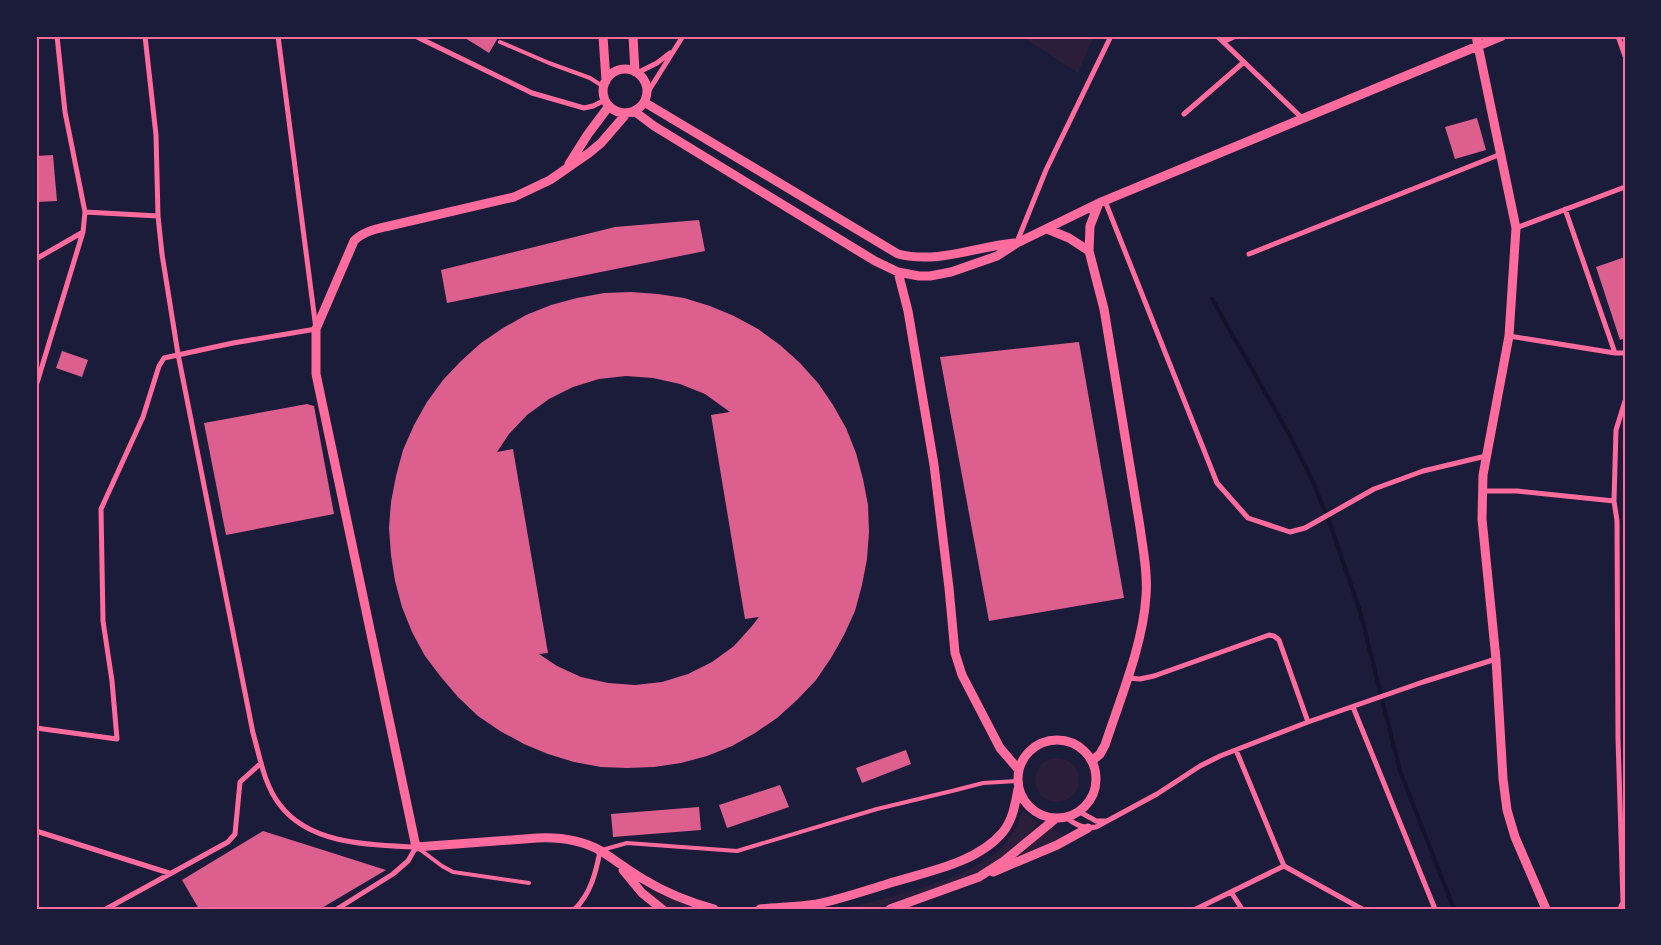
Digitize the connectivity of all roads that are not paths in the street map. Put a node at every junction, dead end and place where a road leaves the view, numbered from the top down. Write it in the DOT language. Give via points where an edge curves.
graph roads {
  1 [pos="57,36"];
  2 [pos="145,36"];
  3 [pos="278,36"];
  4 [pos="603,36"];
  5 [pos="633,36"];
  6 [pos="683,36"];
  7 [pos="1111,36"];
  8 [pos="1217,36"];
  9 [pos="1236,36"];
  10 [pos="1502,36"];
  11 [pos="1618,36"];
  12 [pos="416,37"];
  13 [pos="1477,41"];
  14 [pos="500,42"];
  15 [pos="1223,42"];
  16 [pos="674,50"];
  17 [pos="1625,56"];
  18 [pos="1244,62"];
  19 [pos="636,73"];
  20 [pos="605,84"];
  21 [pos="645,99"];
  22 [pos="607,103"];
  23 [pos="631,112"];
  24 [pos="1184,114"];
  25 [pos="1303,120"];
  26 [pos="1501,154"];
  27 [pos="566,169"];
  28 [pos="1625,187"];
  29 [pos="1102,202"];
  30 [pos="1565,209"];
  31 [pos="85,212"];
  32 [pos="158,216"];
  33 [pos="1516,228"];
  34 [pos="1047,229"];
  35 [pos="83,232"];
  36 [pos="1017,243"];
  37 [pos="1089,251"];
  38 [pos="1249,254"];
  39 [pos="36,259"];
  40 [pos="898,272"];
  41 [pos="316,328"];
  42 [pos="1509,336"];
  43 [pos="1615,353"];
  44 [pos="1625,353"];
  45 [pos="178,354"];
  46 [pos="36,386"];
  47 [pos="1625,401"];
  48 [pos="1486,456"];
  49 [pos="1482,491"];
  50 [pos="1614,502"];
  51 [pos="1625,599"];
  52 [pos="1618,600"];
  53 [pos="1496,659"];
  54 [pos="1127,678"];
  55 [pos="1353,708"];
  56 [pos="1308,722"];
  57 [pos="36,728"];
  58 [pos="1618,738"];
  59 [pos="1625,738"];
  60 [pos="1236,750"];
  61 [pos="1092,761"];
  62 [pos="261,763"];
  63 [pos="1018,770"];
  64 [pos="1018,785"];
  65 [pos="1080,812"];
  66 [pos="1067,818"];
  67 [pos="1055,819"];
  68 [pos="1109,821"];
  69 [pos="1088,828"];
  70 [pos="36,831"];
  71 [pos="416,847"];
  72 [pos="600,851"];
  73 [pos="618,864"];
  74 [pos="1284,866"];
  75 [pos="169,873"];
  76 [pos="979,877"];
  77 [pos="529,883"];
  78 [pos="1231,892"];
  79 [pos="106,909"];
  80 [pos="337,909"];
  81 [pos="575,909"];
  82 [pos="662,909"];
  83 [pos="714,909"];
  84 [pos="760,909"];
  85 [pos="890,909"];
  86 [pos="1196,909"];
  87 [pos="1242,909"];
  88 [pos="1362,909"];
  89 [pos="1435,909"];
  90 [pos="1546,909"];
  91 [pos="1620,909"];
  1 -- 31 [label="street" via="65,112"];
  2 -- 32 [label="street" via="156,136"];
  3 -- 41 [label="street"];
  4 -- 20 [label="street"];
  5 -- 19 [label="street"];
  6 -- 16 [label="street"];
  7 -- 36 [label="street" via="1046,170"];
  8 -- 15 [label="street"];
  9 -- 15 [label="street"];
  10 -- 13 [label="street"];
  11 -- 17 [label="street"];
  12 -- 22 [label="street" via="532,93 584,108"];
  13 -- 25 [label="street"];
  13 -- 26 [label="street"];
  14 -- 20 [label="lane"];
  15 -- 18 [label="street"];
  16 -- 19 [label="street"];
  16 -- 21 [label="street"];
  18 -- 24 [label="street"];
  18 -- 25 [label="street"];
  19 -- 20 [label="street" via="629,70 616,72"];
  19 -- 21 [label="street" via="645,83"];
  20 -- 22 [label="street"];
  21 -- 23 [label="street"];
  21 -- 36 [label="street" via="898,254 937,258"];
  22 -- 23 [label="street" via="620,112"];
  22 -- 27 [label="street"];
  23 -- 27 [label="street" via="601,143"];
  23 -- 40 [label="street" via="846,244"];
  25 -- 29 [label="street"];
  26 -- 33 [label="street"];
  26 -- 38 [label="street"];
  27 -- 41 [label="street" via="514,197 371,230 359,236"];
  28 -- 30 [label="street"];
  29 -- 34 [label="street"];
  29 -- 37 [label="street" via="1090,226"];
  29 -- 48 [label="street" via="1217,483 1248,518 1290,532 1305,528 1374,489 1423,471"];
  30 -- 33 [label="street"];
  30 -- 43 [label="street"];
  31 -- 32 [label="street"];
  31 -- 35 [label="street"];
  32 -- 45 [label="street"];
  33 -- 42 [label="street"];
  34 -- 36 [label="street"];
  34 -- 37 [label="street"];
  35 -- 39 [label="street"];
  35 -- 46 [label="street"];
  36 -- 40 [label="street" via="997,256 946,274 930,276"];
  37 -- 54 [label="street" via="1104,309 1145,561 1146,595 1142,627"];
  40 -- 63 [label="street" via="908,311 934,465 955,653 962,675 1000,748"];
  41 -- 45 [label="street"];
  41 -- 71 [label="street" via="316,374"];
  42 -- 43 [label="street"];
  42 -- 48 [label="street"];
  43 -- 44 [label="street"];
  45 -- 57 [label="street" via="164,358 160,366 143,417 101,509 103,621 117,739"];
  45 -- 62 [label="street"];
  47 -- 50 [label="street" via="1616,430"];
  48 -- 49 [label="street"];
  49 -- 50 [label="street" via="1517,491"];
  49 -- 53 [label="street"];
  50 -- 52 [label="street"];
  51 -- 52 [label="street"];
  52 -- 58 [label="street"];
  53 -- 55 [label="street"];
  53 -- 90 [label="street" via="1508,816"];
  54 -- 56 [label="street" via="1154,676 1269,635 1274,636 1280,640"];
  54 -- 61 [label="street" via="1105,745"];
  55 -- 56 [label="street"];
  55 -- 89 [label="street"];
  56 -- 60 [label="street"];
  58 -- 59 [label="street"];
  58 -- 91 [label="street" via="1623,902"];
  60 -- 68 [label="street" via="1200,766"];
  60 -- 74 [label="street"];
  61 -- 63 [label="street" via="1075,745 1052,740 1031,750"];
  61 -- 65 [label="street" via="1096,772 1095,789"];
  62 -- 71 [label="street" via="280,805 313,830 334,839"];
  62 -- 75 [label="street" via="240,782 235,834 228,842"];
  63 -- 64 [label="street"];
  64 -- 67 [label="street" via="1024,801 1032,810"];
  64 -- 72 [label="lane" via="983,783 877,809 737,851 627,843"];
  64 -- 84 [label="street" via="1014,812 1003,832 975,854 937,869 816,904"];
  65 -- 66 [label="street"];
  65 -- 68 [label="street" via="1096,821"];
  66 -- 67 [label="street"];
  66 -- 69 [label="street"];
  67 -- 76 [label="street"];
  68 -- 69 [label="street"];
  69 -- 76 [label="street" via="1006,868"];
  70 -- 75 [label="street"];
  71 -- 72 [label="street" via="554,837"];
  71 -- 77 [label="lane" via="453,872"];
  71 -- 80 [label="street" via="408,861 393,874"];
  72 -- 73 [label="street"];
  72 -- 81 [label="street" via="594,878"];
  73 -- 82 [label="street" via="642,893"];
  73 -- 83 [label="street" via="665,890"];
  74 -- 78 [label="street"];
  74 -- 88 [label="street"];
  75 -- 79 [label="street"];
  76 -- 85 [label="street"];
  78 -- 86 [label="street"];
  78 -- 87 [label="street"];
}
